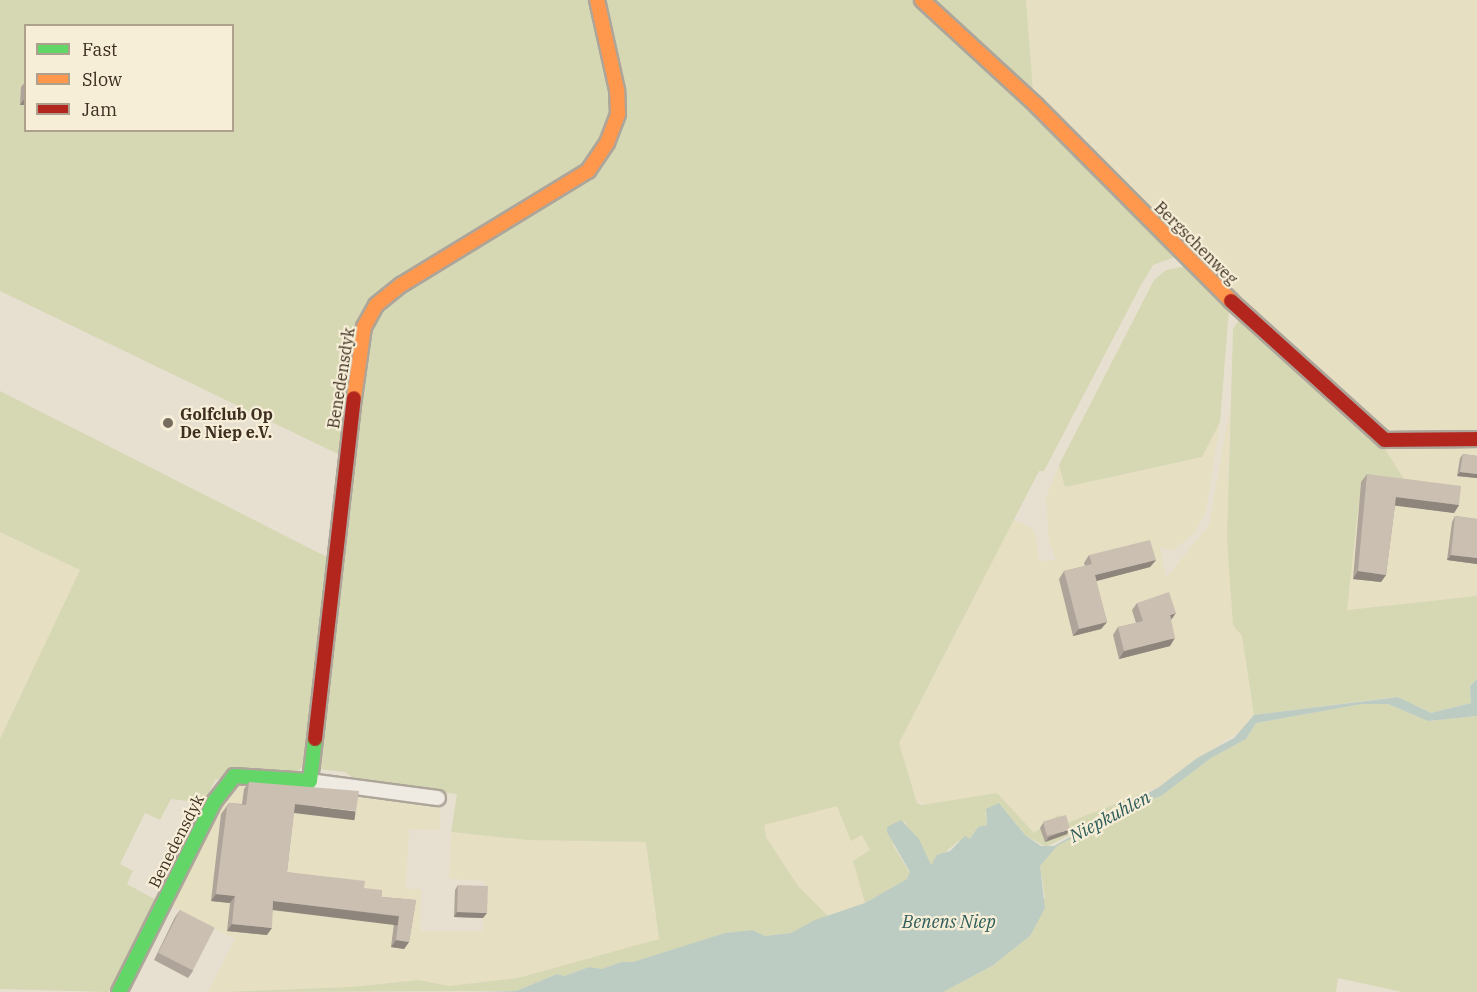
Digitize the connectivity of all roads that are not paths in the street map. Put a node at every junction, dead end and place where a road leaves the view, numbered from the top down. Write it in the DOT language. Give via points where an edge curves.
graph roads {
  1 [pos="597,0"];
  2 [pos="922,0"];
  3 [pos="1477,439"];
  4 [pos="310,781"];
  5 [pos="438,798"];
  6 [pos="122,988"];
  1 -- 4 [label="street, Benedensdyk" via="617,90 618,114 607,143 588,171 401,285 376,305 364,327 342,483"];
  2 -- 3 [label="street, Bergschenweg" via="1036,105 1234,304 1385,440"];
  4 -- 5 [label="street, Benedensdyk"];
  4 -- 6 [label="street, Benedensdyk" via="234,776 214,802"];
}
